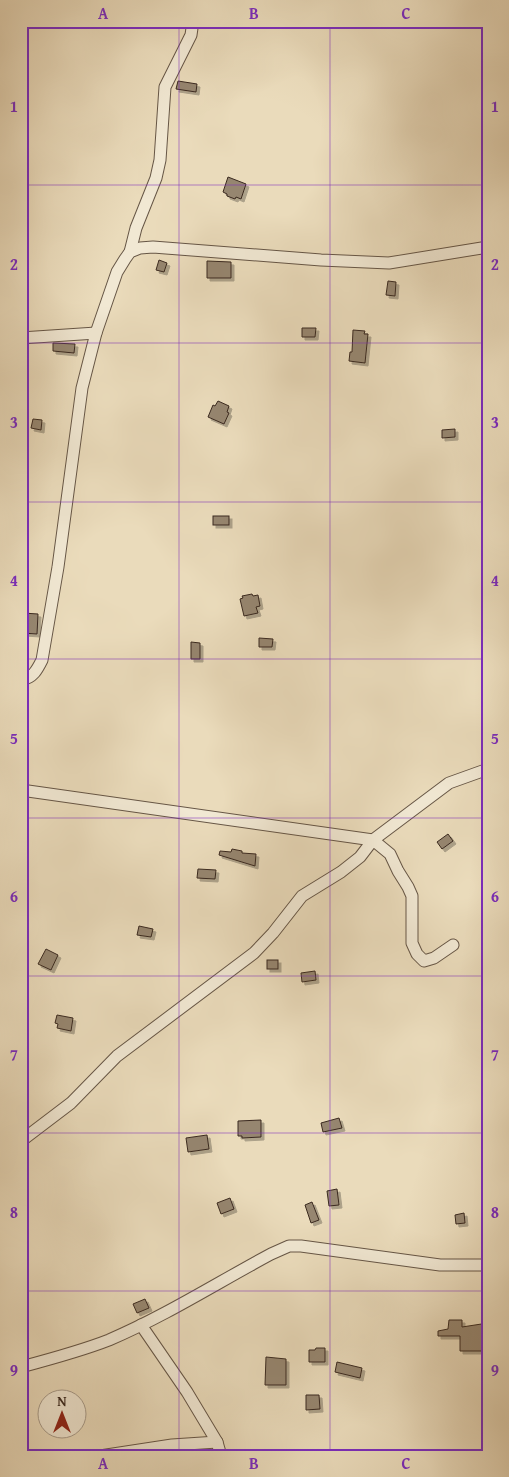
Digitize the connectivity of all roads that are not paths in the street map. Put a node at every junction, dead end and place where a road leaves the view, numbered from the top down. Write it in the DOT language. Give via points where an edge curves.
graph roads {
  1 [pos="193,21"];
  2 [pos="488,247"];
  3 [pos="130,252"];
  4 [pos="96,333"];
  5 [pos="21,338"];
  6 [pos="21,680"];
  7 [pos="488,769"];
  8 [pos="21,790"];
  9 [pos="373,840"];
  10 [pos="454,944"];
  11 [pos="21,1142"];
  12 [pos="488,1265"];
  13 [pos="141,1325"];
  14 [pos="21,1367"];
  15 [pos="217,1442"];
  16 [pos="100,1456"];
  17 [pos="221,1456"];
  1 -- 3 [label="street" via="191,35 165,87 160,160"];
  2 -- 3 [label="street" via="389,263 153,247"];
  3 -- 4 [label="street" via="117,272"];
  4 -- 5 [label="street"];
  4 -- 6 [label="street" via="82,388 42,660 36,672"];
  7 -- 9 [label="street" via="449,782"];
  8 -- 9 [label="street"];
  9 -- 10 [label="street" via="390,854 412,896 412,943 421,959 434,958"];
  9 -- 11 [label="street" via="360,857 341,872 302,896 254,953 117,1056 71,1103"];
  12 -- 13 [label="street" via="440,1265 288,1246"];
  13 -- 14 [label="street" via="66,1355"];
  13 -- 15 [label="street"];
  15 -- 16 [label="street" via="172,1444"];
  15 -- 17 [label="street"];
}
